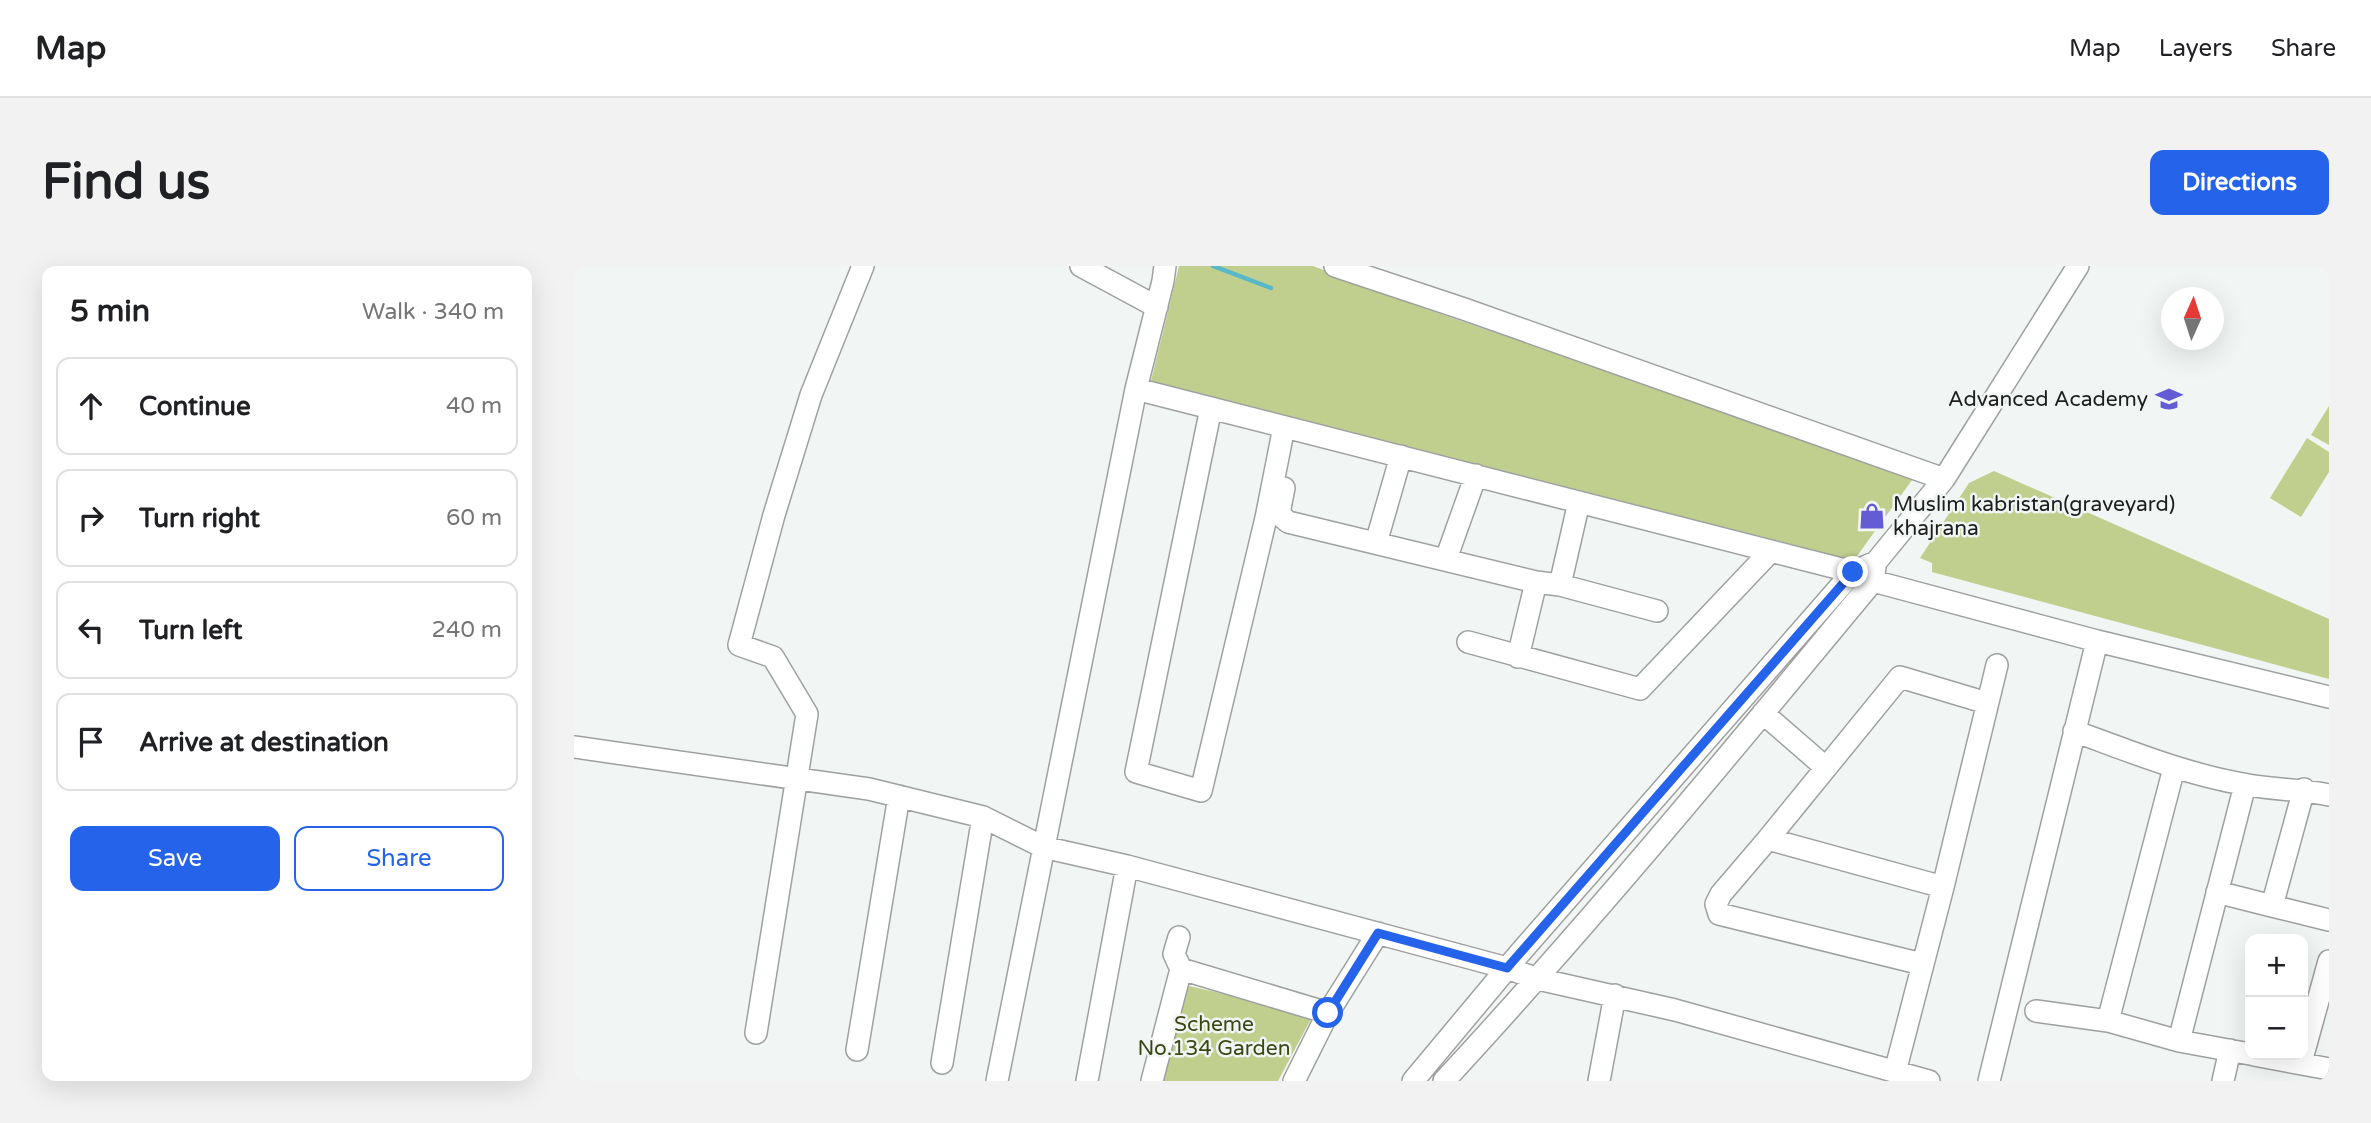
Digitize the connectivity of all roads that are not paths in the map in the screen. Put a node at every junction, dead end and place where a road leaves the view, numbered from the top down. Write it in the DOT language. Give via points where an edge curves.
graph roads {
  1 [pos="863,266"];
  2 [pos="1081,266"];
  3 [pos="1335,266"];
  4 [pos="2078,266"];
  5 [pos="1164,273"];
  6 [pos="1157,307"];
  7 [pos="1136,389"];
  8 [pos="1211,408"];
  9 [pos="1291,428"];
  10 [pos="1401,456"];
  11 [pos="1476,475"];
  12 [pos="1944,479"];
  13 [pos="1579,502"];
  14 [pos="1376,543"];
  15 [pos="1772,551"];
  16 [pos="1446,559"];
  17 [pos="1875,571"];
  18 [pos="1853,572"];
  19 [pos="1536,582"];
  20 [pos="1560,586"];
  21 [pos="1657,611"];
  22 [pos="1468,642"];
  23 [pos="2097,642"];
  24 [pos="1518,657"];
  25 [pos="1997,665"];
  26 [pos="2329,697"];
  27 [pos="1987,703"];
  28 [pos="1763,713"];
  29 [pos="2074,731"];
  30 [pos="574,747"];
  31 [pos="1825,767"];
  32 [pos="2174,768"];
  33 [pos="797,779"];
  34 [pos="2245,785"];
  35 [pos="2304,789"];
  36 [pos="899,796"];
  37 [pos="2329,796"];
  38 [pos="983,817"];
  39 [pos="1768,839"];
  40 [pos="1043,847"];
  41 [pos="1127,866"];
  42 [pos="1943,887"];
  43 [pos="2217,892"];
  44 [pos="2272,906"];
  45 [pos="2329,920"];
  46 [pos="1378,933"];
  47 [pos="1179,937"];
  48 [pos="2329,961"];
  49 [pos="1922,964"];
  50 [pos="1181,968"];
  51 [pos="1507,968"];
  52 [pos="1538,979"];
  53 [pos="1615,995"];
  54 [pos="2036,1011"];
  55 [pos="1328,1013"];
  56 [pos="2108,1021"];
  57 [pos="755,1033"];
  58 [pos="2308,1036"];
  59 [pos="2179,1041"];
  60 [pos="857,1049"];
  61 [pos="2245,1053"];
  62 [pos="2307,1060"];
  63 [pos="942,1063"];
  64 [pos="2329,1069"];
  65 [pos="1895,1072"];
  66 [pos="997,1081"];
  67 [pos="1087,1081"];
  68 [pos="1152,1081"];
  69 [pos="1294,1081"];
  70 [pos="1413,1081"];
  71 [pos="1444,1081"];
  72 [pos="1600,1081"];
  73 [pos="1929,1081"];
  74 [pos="1989,1081"];
  75 [pos="2223,1081"];
  1 -- 33 [label="street" via="811,395 739,645 774,657 807,713"];
  2 -- 6 [label="street"];
  3 -- 12 [label="street"];
  4 -- 12 [label="street"];
  5 -- 6 [label="street"];
  6 -- 7 [label="street"];
  7 -- 8 [label="street"];
  7 -- 40 [label="street"];
  8 -- 9 [label="street"];
  8 -- 9 [label="street" via="1136,772 1201,792"];
  9 -- 10 [label="street"];
  9 -- 14 [label="street" via="1281,516 1288,522"];
  10 -- 11 [label="street"];
  10 -- 14 [label="street"];
  11 -- 13 [label="street"];
  11 -- 16 [label="street"];
  12 -- 17 [label="street"];
  13 -- 15 [label="street"];
  13 -- 20 [label="street"];
  14 -- 16 [label="street"];
  15 -- 18 [label="street"];
  15 -- 24 [label="street" via="1640,689"];
  16 -- 19 [label="street"];
  17 -- 18 [label="street"];
  17 -- 23 [label="street"];
  17 -- 28 [label="street"];
  18 -- 51 [label="street"];
  19 -- 20 [label="street"];
  19 -- 24 [label="street"];
  20 -- 21 [label="street"];
  22 -- 24 [label="street"];
  23 -- 26 [label="street"];
  23 -- 29 [label="street"];
  25 -- 27 [label="street"];
  27 -- 31 [label="street" via="1900,677"];
  27 -- 42 [label="street"];
  28 -- 31 [label="street"];
  28 -- 52 [label="street"];
  29 -- 32 [label="street"];
  29 -- 74 [label="street"];
  30 -- 33 [label="street"];
  31 -- 39 [label="street"];
  32 -- 34 [label="street"];
  32 -- 56 [label="street"];
  33 -- 36 [label="street"];
  33 -- 57 [label="street"];
  34 -- 35 [label="street"];
  34 -- 43 [label="street"];
  35 -- 37 [label="street"];
  35 -- 44 [label="street"];
  36 -- 38 [label="street"];
  36 -- 60 [label="street"];
  38 -- 40 [label="street"];
  38 -- 63 [label="street"];
  39 -- 42 [label="street"];
  39 -- 49 [label="street" via="1721,894 1716,904 1719,914"];
  40 -- 41 [label="street"];
  40 -- 66 [label="street"];
  41 -- 46 [label="street"];
  41 -- 67 [label="street"];
  42 -- 49 [label="street"];
  43 -- 44 [label="street"];
  43 -- 59 [label="street"];
  44 -- 45 [label="street"];
  46 -- 51 [label="street"];
  46 -- 55 [label="street"];
  47 -- 50 [label="street" via="1174,954"];
  48 -- 58 [label="street"];
  49 -- 65 [label="street"];
  50 -- 55 [label="street"];
  50 -- 68 [label="street"];
  51 -- 52 [label="street"];
  51 -- 70 [label="street"];
  52 -- 53 [label="street"];
  52 -- 71 [label="street"];
  53 -- 65 [label="street"];
  53 -- 72 [label="street"];
  54 -- 56 [label="street"];
  55 -- 69 [label="street"];
  56 -- 59 [label="street"];
  59 -- 61 [label="street"];
  61 -- 75 [label="street"];
  62 -- 64 [label="street"];
  65 -- 73 [label="street"];
}
